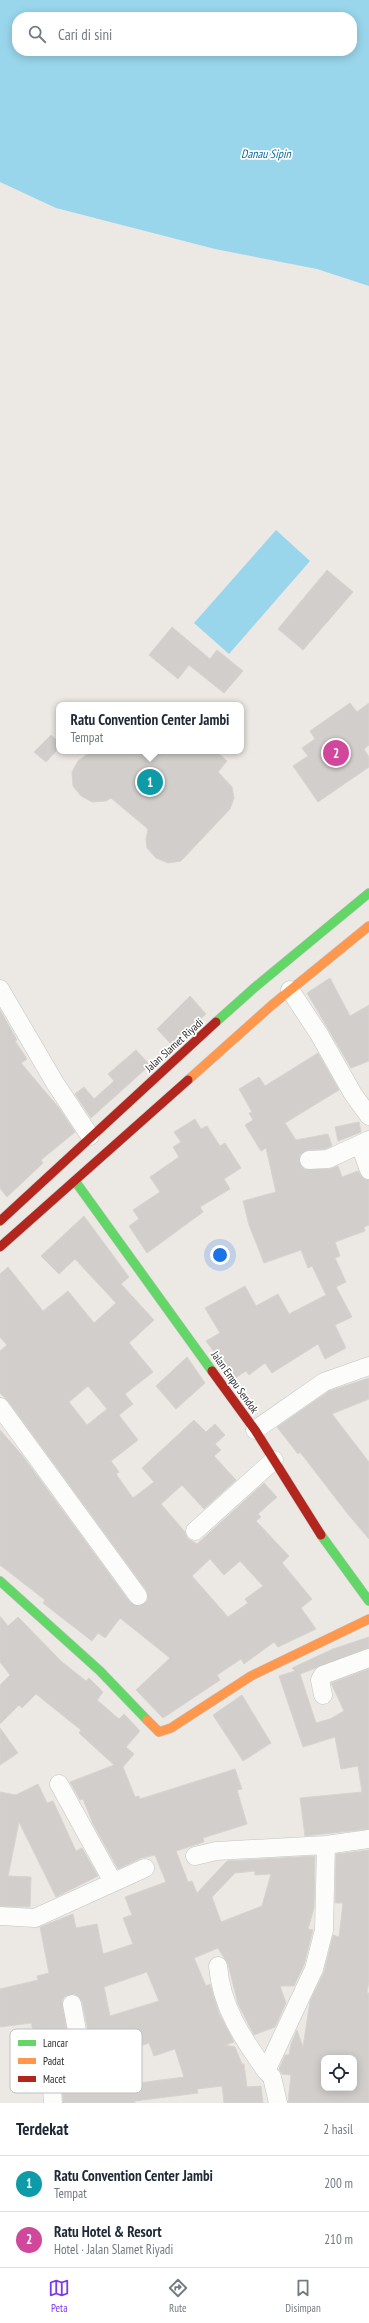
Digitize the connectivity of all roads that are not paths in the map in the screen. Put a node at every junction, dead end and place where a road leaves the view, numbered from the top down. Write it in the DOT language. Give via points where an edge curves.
graph roads {
  1 [pos="369,893"];
  2 [pos="369,926"];
  3 [pos="254,988"];
  4 [pos="0,989"];
  5 [pos="290,990"];
  6 [pos="272,1005"];
  7 [pos="369,1116"];
  8 [pos="90,1136"];
  9 [pos="364,1142"];
  10 [pos="309,1160"];
  11 [pos="369,1170"];
  12 [pos="75,1181"];
  13 [pos="0,1221"];
  14 [pos="0,1247"];
  15 [pos="369,1366"];
  16 [pos="0,1407"];
  17 [pos="255,1430"];
  18 [pos="274,1460"];
  19 [pos="195,1531"];
  20 [pos="0,1581"];
  21 [pos="138,1596"];
  22 [pos="369,1601"];
  23 [pos="369,1619"];
  24 [pos="369,1658"];
  25 [pos="323,1695"];
  26 [pos="59,1784"];
  27 [pos="369,1839"];
  28 [pos="326,1846"];
  29 [pos="195,1856"];
  30 [pos="145,1868"];
  31 [pos="113,1882"];
  32 [pos="0,1916"];
  33 [pos="218,1966"];
  34 [pos="72,2004"];
  35 [pos="77,2029"];
  36 [pos="266,2071"];
  37 [pos="52,2093"];
  38 [pos="53,2103"];
  39 [pos="278,2103"];
  1 -- 3 [label="main road, Jalan Slamet Riyadi"];
  2 -- 5 [label="main road"];
  3 -- 6 [label="main road"];
  3 -- 8 [label="main road, Jalan Slamet Riyadi"];
  4 -- 8 [label="street"];
  5 -- 6 [label="main road"];
  5 -- 7 [label="street"];
  6 -- 12 [label="main road"];
  8 -- 13 [label="main road, Jalan Slamet Riyadi"];
  9 -- 10 [label="street" via="328,1159"];
  9 -- 11 [label="street"];
  12 -- 14 [label="main road"];
  12 -- 17 [label="main road, Jalan Empu Sendok"];
  15 -- 17 [label="street" via="324,1382"];
  16 -- 21 [label="street"];
  17 -- 18 [label="main road, Jalan Empu Sendok"];
  18 -- 19 [label="street"];
  18 -- 22 [label="main road, Jalan Empu Sendok" via="334,1554"];
  20 -- 23 [label="main road" via="100,1670 159,1732 164,1732 177,1724 242,1679"];
  24 -- 25 [label="street" via="322,1675 320,1680"];
  26 -- 31 [label="street"];
  27 -- 28 [label="street"];
  28 -- 29 [label="street" via="216,1851"];
  28 -- 36 [label="street" via="324,1930 314,1969"];
  30 -- 31 [label="street"];
  31 -- 32 [label="street" via="35,1918"];
  33 -- 36 [label="street" via="219,1982 235,2025"];
  34 -- 35 [label="street"];
  36 -- 39 [label="street" via="272,2077"];
  37 -- 38 [label="street"];
}
